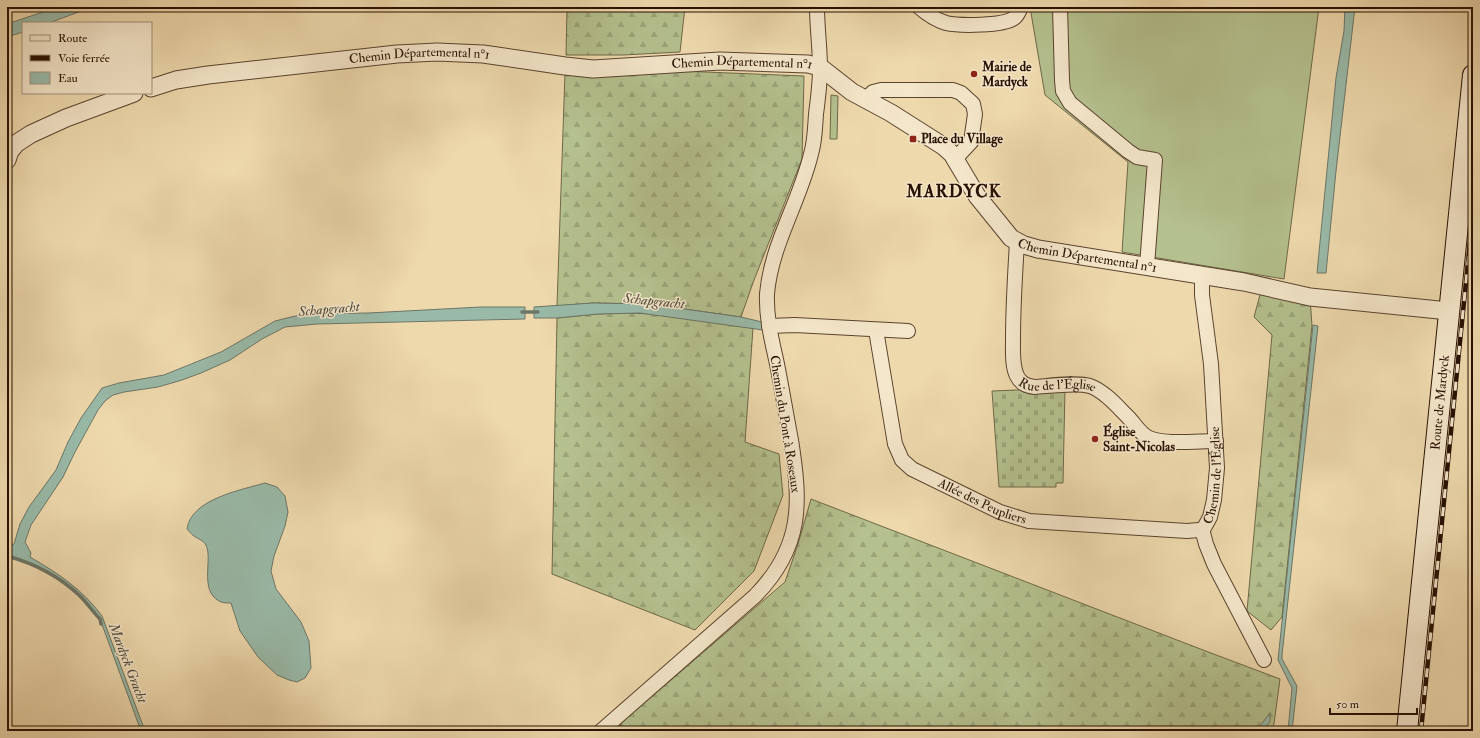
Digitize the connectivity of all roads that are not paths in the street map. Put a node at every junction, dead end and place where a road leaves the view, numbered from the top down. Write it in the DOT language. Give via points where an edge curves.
graph roads {
  1 [pos="817,7"];
  2 [pos="919,7"];
  3 [pos="1021,7"];
  4 [pos="1060,7"];
  5 [pos="820,67"];
  6 [pos="1473,75"];
  7 [pos="152,88"];
  8 [pos="131,94"];
  9 [pos="865,100"];
  10 [pos="7,156"];
  11 [pos="955,159"];
  12 [pos="1017,242"];
  13 [pos="1147,266"];
  14 [pos="1202,275"];
  15 [pos="1449,311"];
  16 [pos="769,326"];
  17 [pos="876,330"];
  18 [pos="908,330"];
  19 [pos="1216,441"];
  20 [pos="1202,529"];
  21 [pos="1264,660"];
  22 [pos="601,731"];
  23 [pos="1407,731"];
  1 -- 5 [label="street, Chemin du Pont à Roseaux"];
  2 -- 3 [label="street" via="936,19 960,24 1006,22 1015,17"];
  4 -- 13 [label="street" via="1062,80 1067,99 1080,113 1128,152 1155,160"];
  5 -- 7 [label="street, Chemin Départemental n°1" via="801,63 720,62 593,69 483,54 426,52 208,75 176,80"];
  5 -- 9 [label="street, Chemin Départemental n°1"];
  5 -- 16 [label="street, Chemin du Pont à Roseaux" via="812,154 778,248 770,279 767,307"];
  6 -- 15 [label="main road, Route de Mardyck"];
  8 -- 10 [label="street" via="32,134 17,143"];
  9 -- 11 [label="street, Chemin Départemental n°1" via="943,146"];
  9 -- 11 [label="street" via="873,92 881,90 953,90 961,93 973,104 975,114 971,142"];
  11 -- 12 [label="street, Chemin Départemental n°1" via="982,203"];
  12 -- 13 [label="street, Chemin Départemental n°1" via="1038,249"];
  12 -- 19 [label="street, Rue de l'Église" via="1013,332 1014,363 1016,375 1021,382 1029,386 1088,386 1100,392 1144,435 1164,442"];
  13 -- 14 [label="street, Chemin Départemental n°1"];
  14 -- 15 [label="street, Chemin Départemental n°1" via="1310,297"];
  14 -- 19 [label="street, Chemin de l'Église"];
  15 -- 23 [label="main road, Route de Mardyck"];
  16 -- 17 [label="street"];
  16 -- 22 [label="street, Chemin du Pont à Roseaux" via="797,485 796,516 786,552 771,578 755,596"];
  17 -- 18 [label="street"];
  17 -- 20 [label="street, Allée des Peupliers" via="895,444 902,460 916,472 1006,514 1036,523 1187,532"];
  19 -- 20 [label="street, Chemin de l'Église" via="1217,484 1210,517"];
  20 -- 21 [label="street, Chemin de l'Église" via="1214,564"];
}
